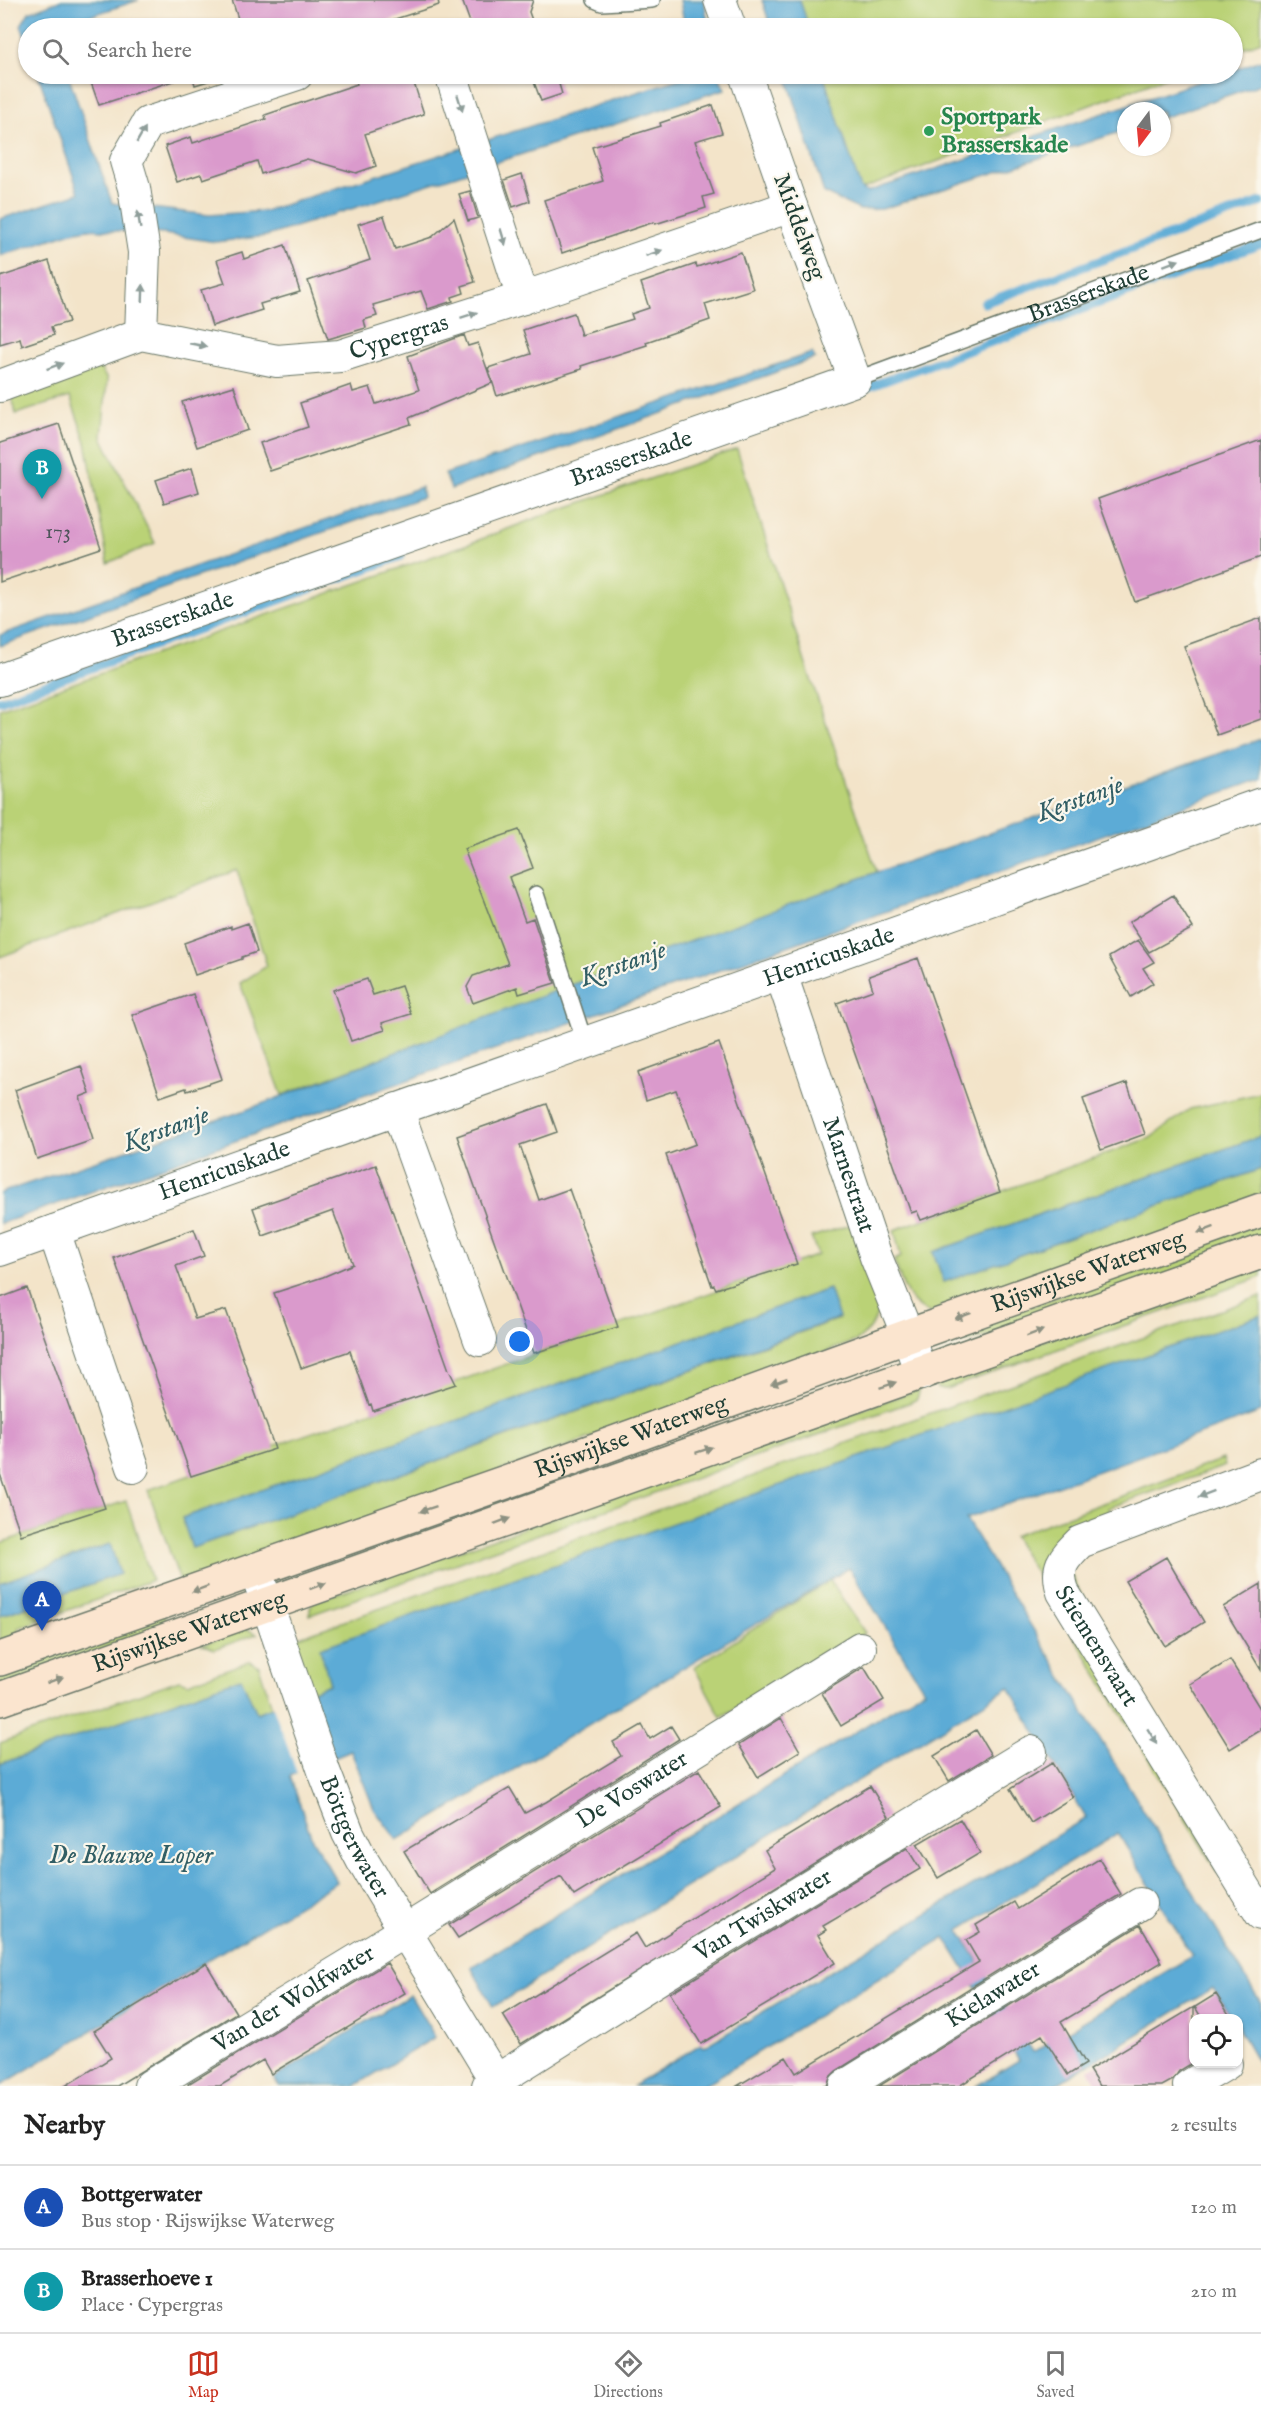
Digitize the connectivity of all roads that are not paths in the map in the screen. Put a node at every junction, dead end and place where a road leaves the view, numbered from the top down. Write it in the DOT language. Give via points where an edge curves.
graph roads {
  1 [pos="595,0"];
  2 [pos="652,0"];
  3 [pos="720,0"];
  4 [pos="726,18"];
  5 [pos="267,84"];
  6 [pos="454,84"];
  7 [pos="748,84"];
  8 [pos="791,206"];
  9 [pos="1261,230"];
  10 [pos="523,298"];
  11 [pos="141,334"];
  12 [pos="855,380"];
  13 [pos="0,386"];
  14 [pos="0,680"];
  15 [pos="1261,804"];
  16 [pos="536,894"];
  17 [pos="781,974"];
  18 [pos="581,1032"];
  19 [pos="397,1109"];
  20 [pos="1261,1210"];
  21 [pos="54,1231"];
  22 [pos="0,1250"];
  23 [pos="1261,1252"];
  24 [pos="908,1335"];
  25 [pos="480,1340"];
  26 [pos="921,1374"];
  27 [pos="133,1467"];
  28 [pos="1261,1474"];
  29 [pos="255,1569"];
  30 [pos="266,1605"];
  31 [pos="860,1648"];
  32 [pos="0,1659"];
  33 [pos="0,1699"];
  34 [pos="1031,1752"];
  35 [pos="1140,1904"];
  36 [pos="1261,1914"];
  37 [pos="405,1931"];
  38 [pos="1219,2068"];
  39 [pos="494,2084"];
  40 [pos="150,2086"];
  41 [pos="845,2086"];
  42 [pos="1189,2086"];
  1 -- 2 [label="lane"];
  3 -- 4 [label="street"];
  11 -- 5 [label="street, one-way" via="144,252 126,161 148,123"];
  6 -- 10 [label="street, one-way"];
  7 -- 8 [label="street, Middelweg"];
  10 -- 8 [label="street, Cypergras, one-way"];
  8 -- 12 [label="street, Middelweg"];
  12 -- 9 [label="lane, Brasserskade, one-way"];
  11 -- 10 [label="street, Cypergras, one-way" via="277,361 340,356"];
  13 -- 11 [label="street, one-way"];
  12 -- 14 [label="street, Brasserskade"];
  15 -- 17 [label="street, Henricuskade"];
  16 -- 18 [label="lane"];
  17 -- 18 [label="street, Henricuskade"];
  17 -- 24 [label="street, Marnestraat" via="876,1257"];
  18 -- 19 [label="street, Henricuskade"];
  19 -- 21 [label="street, Henricuskade"];
  19 -- 25 [label="street"];
  20 -- 24 [label="main road, Rijswijkse Waterweg, one-way"];
  21 -- 22 [label="street, Henricuskade"];
  21 -- 27 [label="street"];
  26 -- 23 [label="main road, Rijswijkse Waterweg, one-way"];
  24 -- 26 [label="street, Marnestraat"];
  24 -- 29 [label="main road, Rijswijkse Waterweg, one-way"];
  30 -- 26 [label="main road, Rijswijkse Waterweg, one-way"];
  28 -- 36 [label="street, Stiemensvaart, one-way" via="1080,1542 1065,1556 1059,1570 1063,1592"];
  29 -- 30 [label="street, Böttgerwater"];
  29 -- 32 [label="main road, Rijswijkse Waterweg, one-way"];
  33 -- 30 [label="main road, Rijswijkse Waterweg, one-way"];
  30 -- 37 [label="street, Böttgerwater" via="355,1848"];
  31 -- 37 [label="street, De Voswater"];
  34 -- 39 [label="street, Van Twiskwater" via="661,1977"];
  35 -- 41 [label="street, Kielawater"];
  37 -- 39 [label="street, Böttgerwater"];
  37 -- 40 [label="street, Van der Wolfwater"];
  38 -- 42 [label="street"];
}
